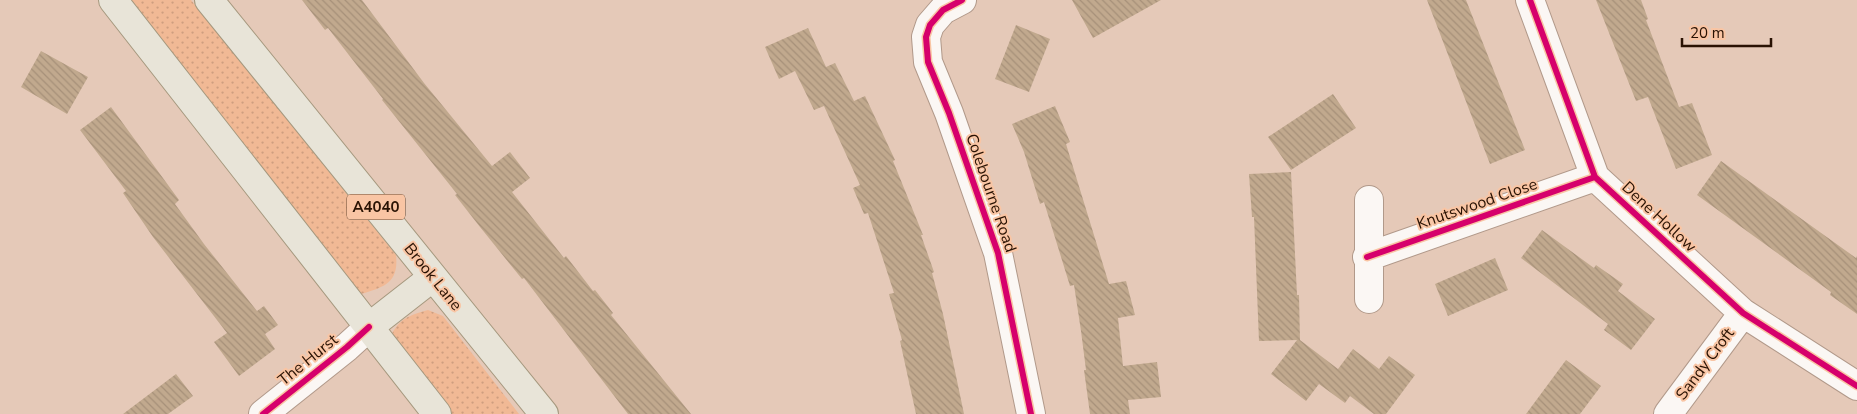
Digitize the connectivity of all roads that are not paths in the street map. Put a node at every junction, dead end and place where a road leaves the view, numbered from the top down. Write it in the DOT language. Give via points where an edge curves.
graph roads {
  1 [pos="113,0"];
  2 [pos="209,0"];
  3 [pos="962,0"];
  4 [pos="1530,0"];
  5 [pos="1595,177"];
  6 [pos="1369,200"];
  7 [pos="1367,257"];
  8 [pos="433,277"];
  9 [pos="1369,299"];
  10 [pos="1743,313"];
  11 [pos="369,327"];
  12 [pos="1857,386"];
  13 [pos="263,414"];
  14 [pos="437,414"];
  15 [pos="544,414"];
  16 [pos="1031,414"];
  17 [pos="1668,414"];
  1 -- 11 [label="main road"];
  2 -- 8 [label="main road, Brook Lane / A4040"];
  3 -- 16 [label="street, Colebourne Road" via="943,10 930,25 926,37 928,62 998,253"];
  4 -- 5 [label="street, Dene Hollow"];
  5 -- 7 [label="street, Knutswood Close"];
  5 -- 10 [label="street, Dene Hollow"];
  6 -- 7 [label="street"];
  7 -- 9 [label="street"];
  8 -- 11 [label="main road"];
  8 -- 15 [label="main road, Brook Lane / A4040"];
  10 -- 12 [label="street, Dene Hollow"];
  10 -- 17 [label="street, Sandy Croft"];
  11 -- 13 [label="street, The Hurst"];
  11 -- 14 [label="main road"];
}
